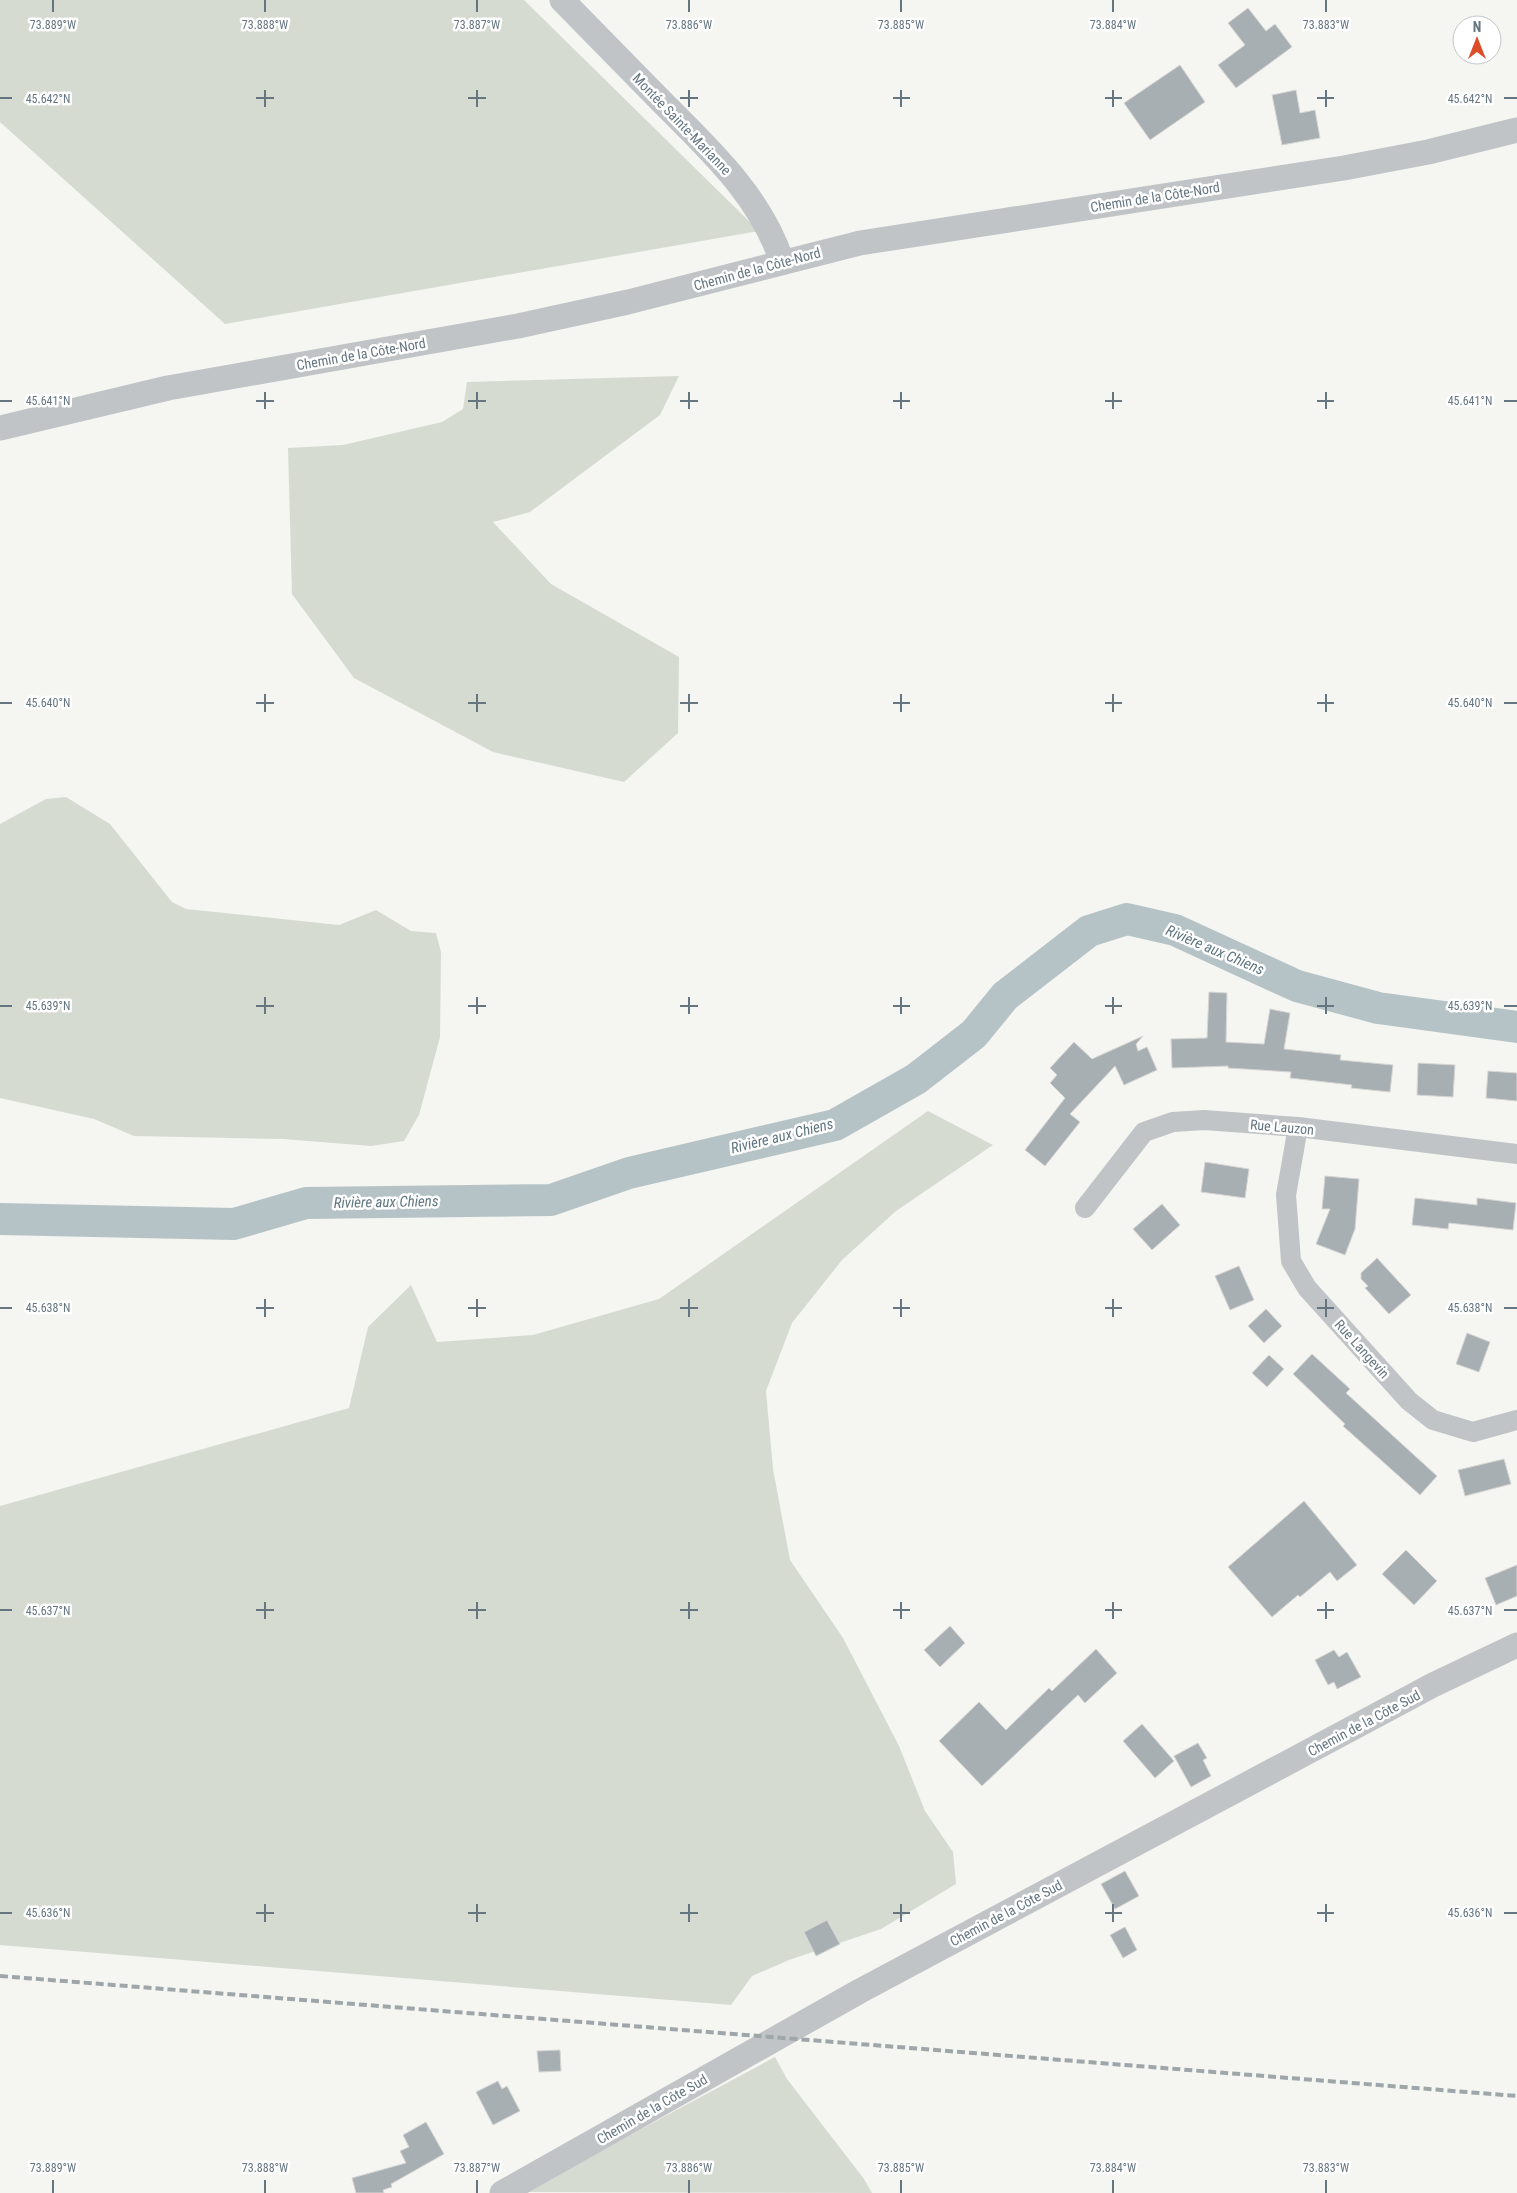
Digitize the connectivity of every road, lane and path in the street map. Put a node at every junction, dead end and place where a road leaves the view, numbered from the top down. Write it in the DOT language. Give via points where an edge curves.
graph roads {
  1 [pos="562,0"];
  2 [pos="1517,130"];
  3 [pos="782,262"];
  4 [pos="0,428"];
  5 [pos="1298,1127"];
  6 [pos="1517,1154"];
  7 [pos="1085,1208"];
  8 [pos="1517,1420"];
  9 [pos="1517,1645"];
  10 [pos="502,2193"];
  1 -- 3 [label="street, Montée Sainte-Marianne" via="692,131 741,186 763,218"];
  2 -- 3 [label="street, Chemin de la Côte-Nord" via="1375,162 882,240"];
  3 -- 4 [label="street, Chemin de la Côte-Nord" via="518,326 168,388"];
  5 -- 6 [label="street, Rue Lauzon"];
  5 -- 7 [label="street, Rue Lauzon" via="1204,1120 1173,1122 1144,1132"];
  5 -- 8 [label="street, Rue Langevin" via="1286,1195 1291,1261 1306,1288 1408,1401 1433,1420 1473,1432"];
  9 -- 10 [label="street, Chemin de la Côte Sud" via="1433,1685 886,1977"];
}
